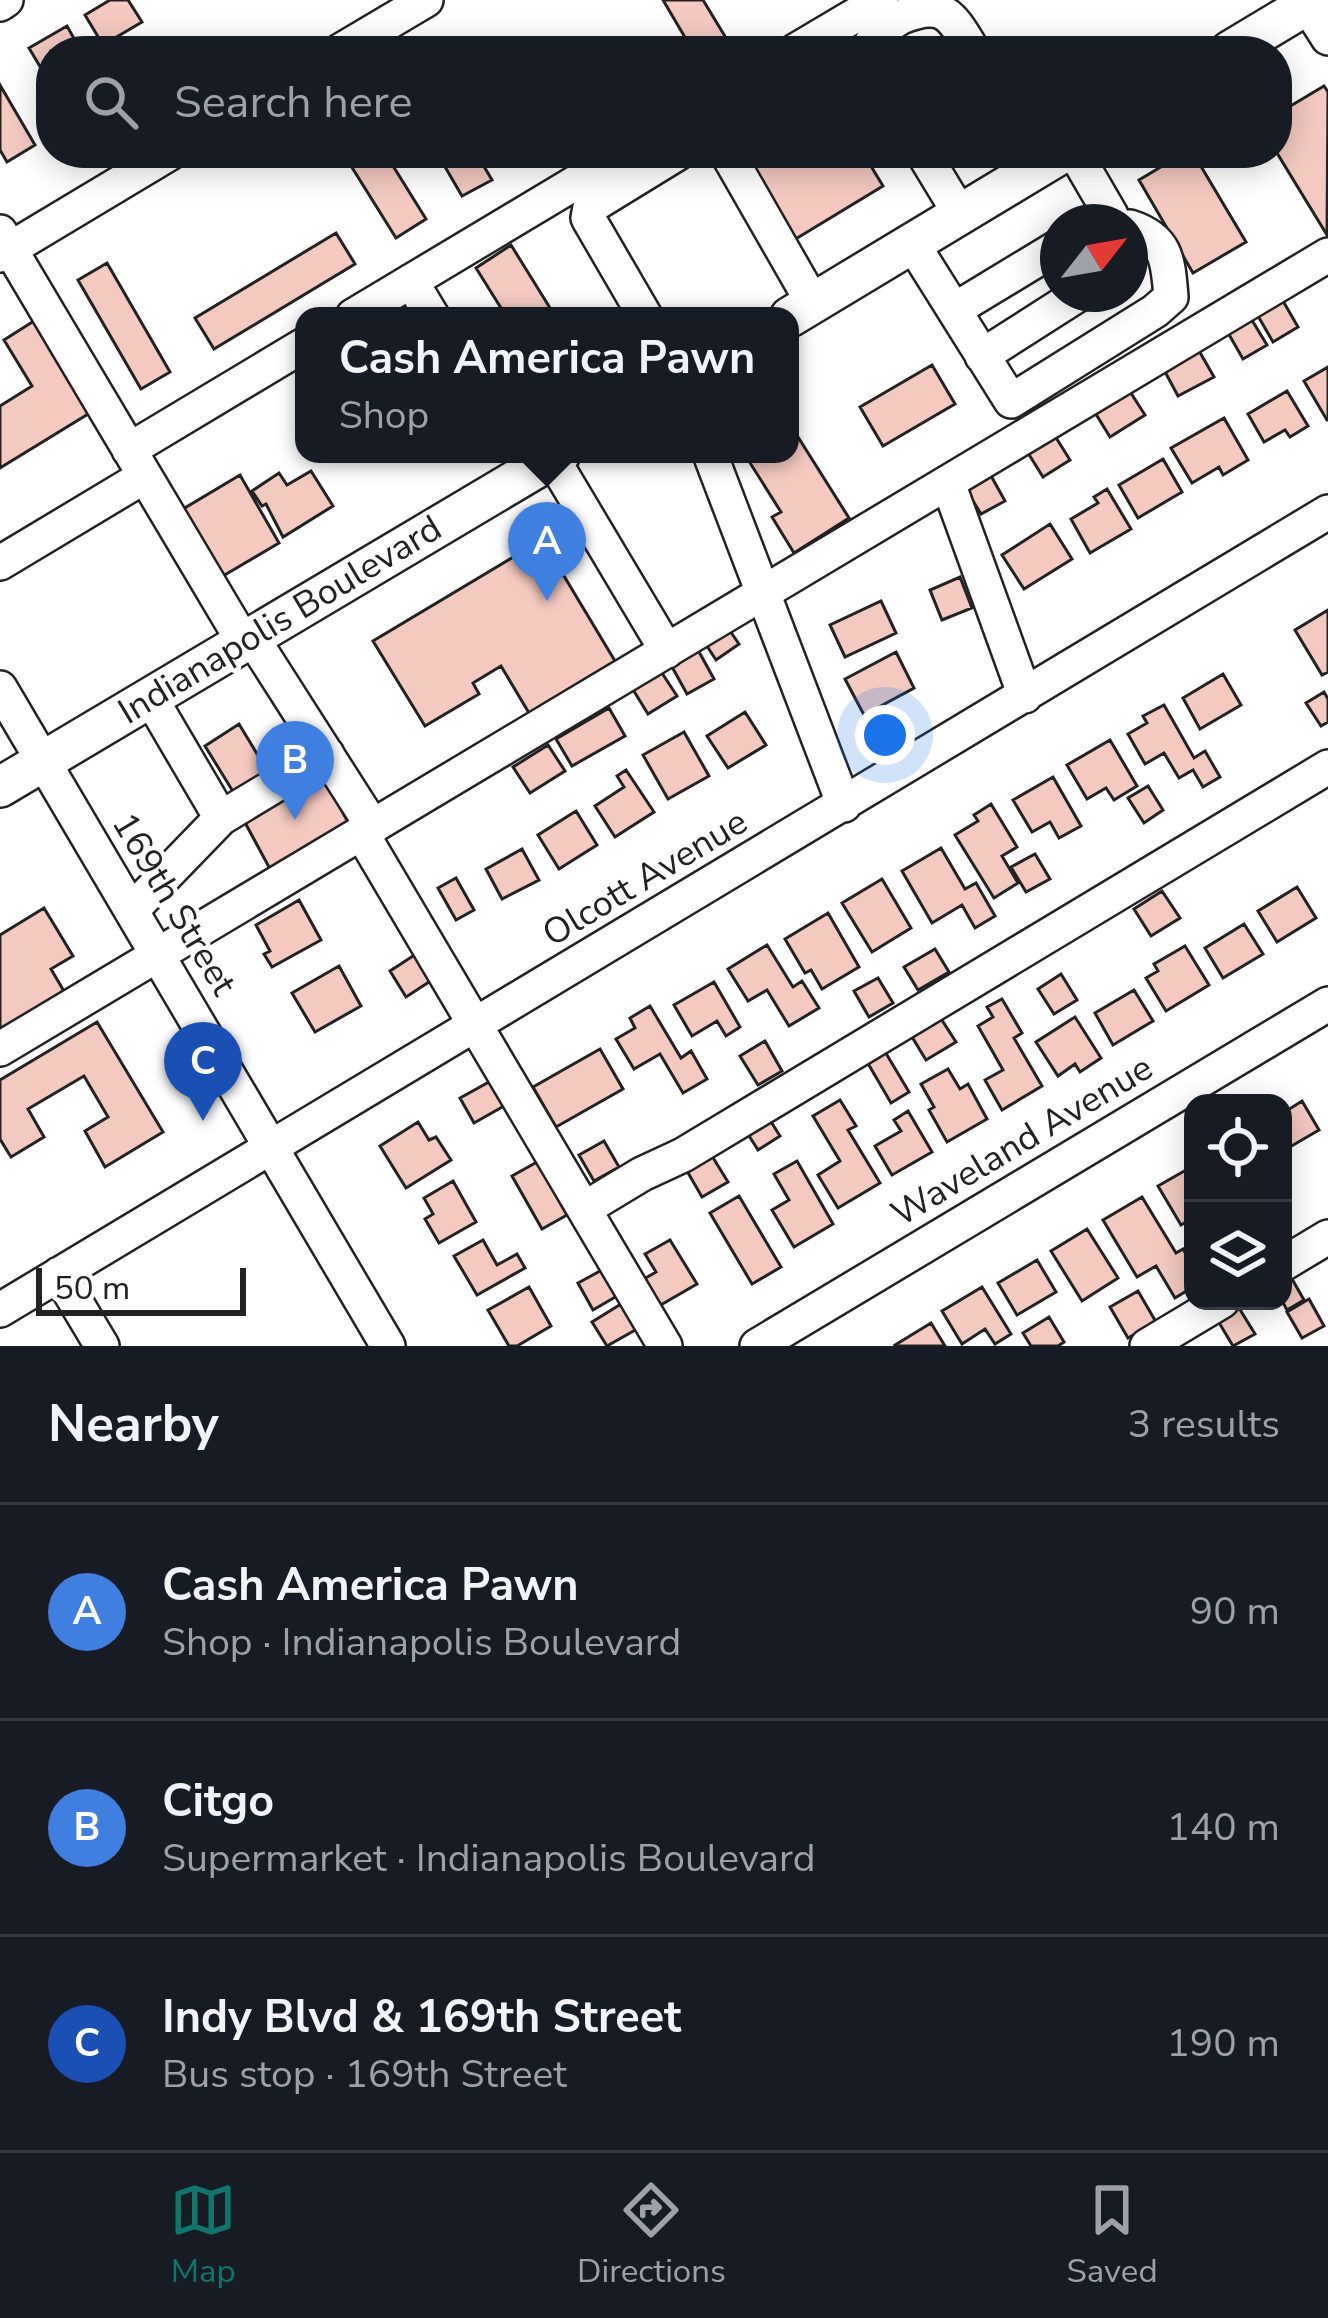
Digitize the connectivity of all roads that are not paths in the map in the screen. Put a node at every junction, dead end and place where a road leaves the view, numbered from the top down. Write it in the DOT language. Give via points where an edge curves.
graph roads {
  1 [pos="426,0"];
  2 [pos="880,0"];
  3 [pos="1317,14"];
  4 [pos="365,36"];
  5 [pos="820,36"];
  6 [pos="876,36"];
  7 [pos="964,36"];
  8 [pos="1265,36"];
  9 [pos="143,168"];
  10 [pos="600,168"];
  11 [pos="654,168"];
  12 [pos="734,168"];
  13 [pos="932,168"];
  14 [pos="1035,168"];
  15 [pos="1065,168"];
  16 [pos="1100,204"];
  17 [pos="960,214"];
  18 [pos="1148,233"];
  19 [pos="912,243"];
  20 [pos="3,245"];
  21 [pos="1148,252"];
  22 [pos="1328,255"];
  23 [pos="1040,259"];
  24 [pos="1040,272"];
  25 [pos="1169,277"];
  26 [pos="411,281"];
  27 [pos="368,307"];
  28 [pos="427,307"];
  29 [pos="639,307"];
  30 [pos="801,310"];
  31 [pos="1051,312"];
  32 [pos="957,315"];
  33 [pos="295,351"];
  34 [pos="982,356"];
  35 [pos="137,463"];
  36 [pos="533,463"];
  37 [pos="540,463"];
  38 [pos="713,463"];
  39 [pos="948,483"];
  40 [pos="1328,512"];
  41 [pos="0,563"];
  42 [pos="764,594"];
  43 [pos="247,639"];
  44 [pos="668,651"];
  45 [pos="0,688"];
  46 [pos="1024,696"];
  47 [pos="150,697"];
  48 [pos="327,754"];
  49 [pos="44,761"];
  50 [pos="1328,767"];
  51 [pos="0,787"];
  52 [pos="844,805"];
  53 [pos="221,818"];
  54 [pos="367,830"];
  55 [pos="132,910"];
  56 [pos="158,953"];
  57 [pos="1328,1004"];
  58 [pos="474,1025"];
  59 [pos="0,1048"];
  60 [pos="271,1146"];
  61 [pos="584,1209"];
  62 [pos="1328,1237"];
  63 [pos="1292,1259"];
  64 [pos="59,1274"];
  65 [pos="0,1310"];
  66 [pos="1207,1310"];
  67 [pos="101,1346"];
  68 [pos="388,1346"];
  69 [pos="664,1346"];
  70 [pos="757,1346"];
  71 [pos="1147,1346"];
  1 -- 4 [label="street"];
  2 -- 5 [label="street"];
  3 -- 8 [label="main road"];
  6 -- 7 [label="street" via="924,3 949,12"];
  9 -- 20 [label="street"];
  10 -- 26 [label="street"];
  11 -- 29 [label="street" via="590,207 588,218"];
  12 -- 30 [label="street"];
  13 -- 17 [label="street"];
  14 -- 17 [label="main road"];
  15 -- 16 [label="street"];
  17 -- 19 [label="main road"];
  18 -- 25 [label="street" via="1168,258"];
  19 -- 30 [label="main road"];
  19 -- 32 [label="street"];
  20 -- 35 [label="street"];
  21 -- 25 [label="street"];
  22 -- 39 [label="street"];
  23 -- 32 [label="street"];
  24 -- 32 [label="street"];
  25 -- 34 [label="street" via="1171,297 1156,311 1011,401"];
  26 -- 27 [label="street"];
  26 -- 28 [label="street"];
  31 -- 34 [label="street"];
  32 -- 34 [label="street"];
  33 -- 35 [label="street"];
  35 -- 41 [label="street"];
  35 -- 43 [label="street"];
  36 -- 43 [label="main road, Indianapolis Boulevard"];
  37 -- 44 [label="street"];
  38 -- 42 [label="street"];
  39 -- 42 [label="street"];
  39 -- 46 [label="street"];
  40 -- 46 [label="street, Olcott Avenue"];
  42 -- 44 [label="street"];
  42 -- 52 [label="street"];
  43 -- 47 [label="main road, Indianapolis Boulevard"];
  43 -- 48 [label="street"];
  44 -- 54 [label="street"];
  45 -- 49 [label="street, 169th Street"];
  46 -- 52 [label="street, Olcott Avenue"];
  47 -- 49 [label="main road, Indianapolis Boulevard"];
  47 -- 53 [label="street"];
  48 -- 53 [label="street"];
  48 -- 54 [label="street"];
  49 -- 51 [label="main road, Indianapolis Boulevard"];
  49 -- 55 [label="street, 169th Street"];
  50 -- 61 [label="street"];
  52 -- 58 [label="street, Olcott Avenue"];
  53 -- 55 [label="street"];
  54 -- 56 [label="street"];
  54 -- 58 [label="street"];
  55 -- 56 [label="street, 169th Street"];
  56 -- 59 [label="street"];
  56 -- 60 [label="street, 169th Street"];
  57 -- 70 [label="street, Waveland Avenue"];
  58 -- 60 [label="street, Olcott Avenue"];
  58 -- 61 [label="street"];
  60 -- 64 [label="street, Olcott Avenue"];
  60 -- 68 [label="street, 169th Street"];
  61 -- 69 [label="street"];
  62 -- 63 [label="street"];
  64 -- 65 [label="street, Olcott Avenue"];
  64 -- 67 [label="street"];
  66 -- 71 [label="street"];
}
